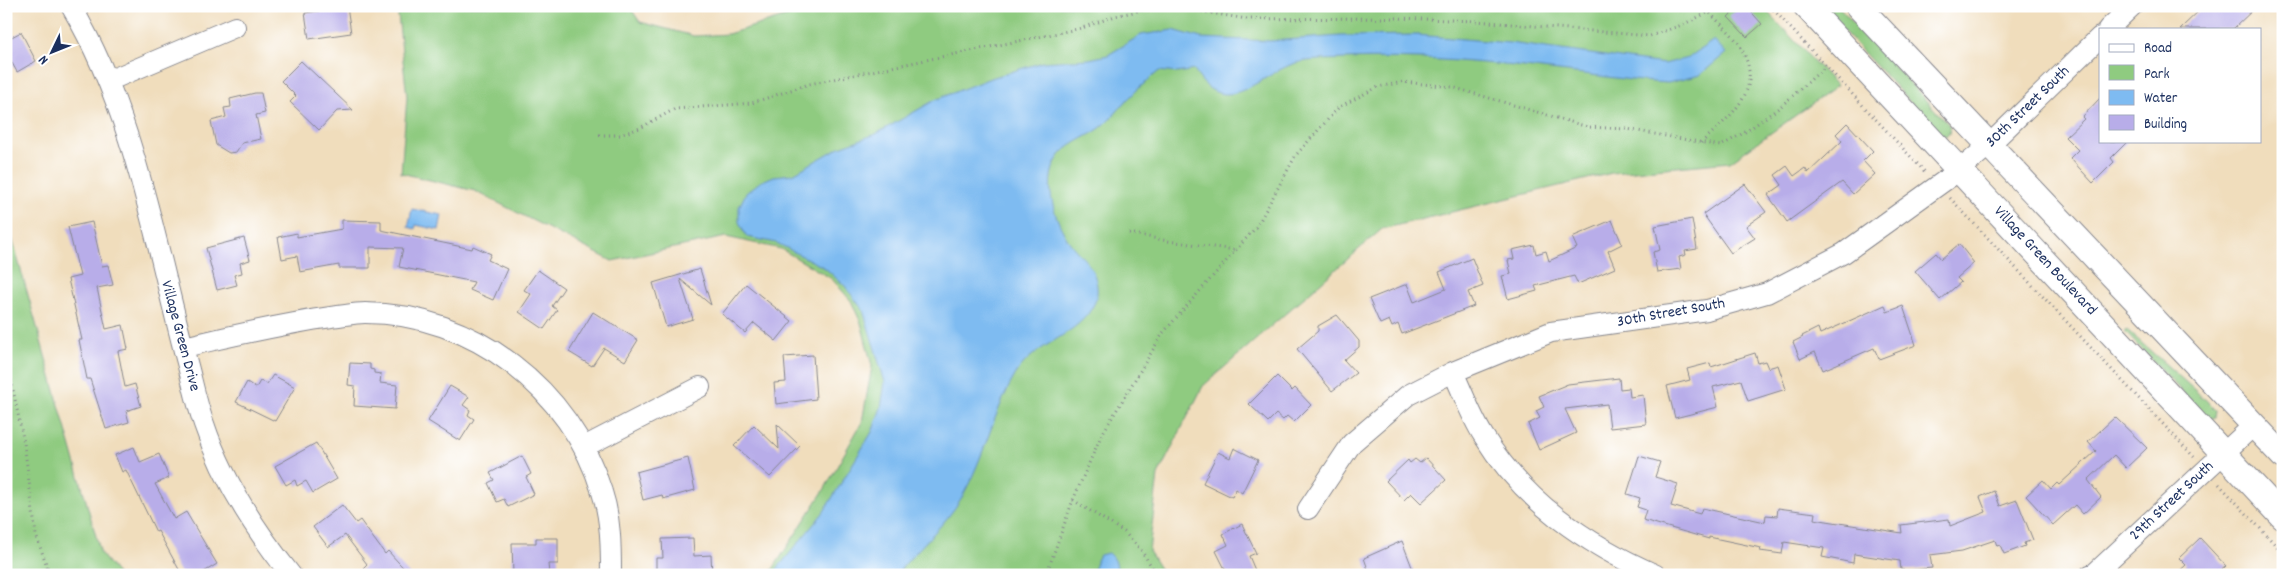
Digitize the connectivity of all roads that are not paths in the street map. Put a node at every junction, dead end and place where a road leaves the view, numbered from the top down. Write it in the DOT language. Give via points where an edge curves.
graph roads {
  1 [pos="71,6"];
  2 [pos="1806,6"];
  3 [pos="1858,6"];
  4 [pos="2132,6"];
  5 [pos="235,27"];
  6 [pos="2109,28"];
  7 [pos="2099,38"];
  8 [pos="108,82"];
  9 [pos="1988,146"];
  10 [pos="1961,169"];
  11 [pos="183,347"];
  12 [pos="1453,372"];
  13 [pos="700,387"];
  14 [pos="2254,425"];
  15 [pos="584,447"];
  16 [pos="2283,456"];
  17 [pos="2214,462"];
  18 [pos="1308,509"];
  19 [pos="2283,517"];
  20 [pos="2094,574"];
  21 [pos="290,575"];
  22 [pos="611,575"];
  23 [pos="1656,575"];
  1 -- 8 [label="street, Village Green Drive"];
  2 -- 10 [label="street, Village Green Boulevard"];
  3 -- 9 [label="street"];
  4 -- 6 [label="street"];
  5 -- 8 [label="street"];
  7 -- 9 [label="street, 30th Street South"];
  8 -- 11 [label="street, Village Green Drive" via="141,178"];
  9 -- 10 [label="street, 30th Street South"];
  9 -- 14 [label="street"];
  10 -- 12 [label="street, 30th Street South" via="1844,253 1767,293 1707,310 1551,332"];
  10 -- 17 [label="street, Village Green Boulevard"];
  11 -- 15 [label="street" via="301,321 365,313 420,320 471,337 519,368 556,406"];
  11 -- 21 [label="street, Village Green Drive" via="204,425 231,486"];
  12 -- 18 [label="street, 30th Street South" via="1408,395 1352,444"];
  12 -- 23 [label="street" via="1483,435 1524,488 1564,524 1613,556"];
  13 -- 15 [label="street"];
  14 -- 16 [label="street"];
  14 -- 17 [label="street, 29th Street South"];
  15 -- 22 [label="street" via="602,493 611,537"];
  17 -- 19 [label="street, Village Green Boulevard"];
  17 -- 20 [label="street, 29th Street South"];
}
